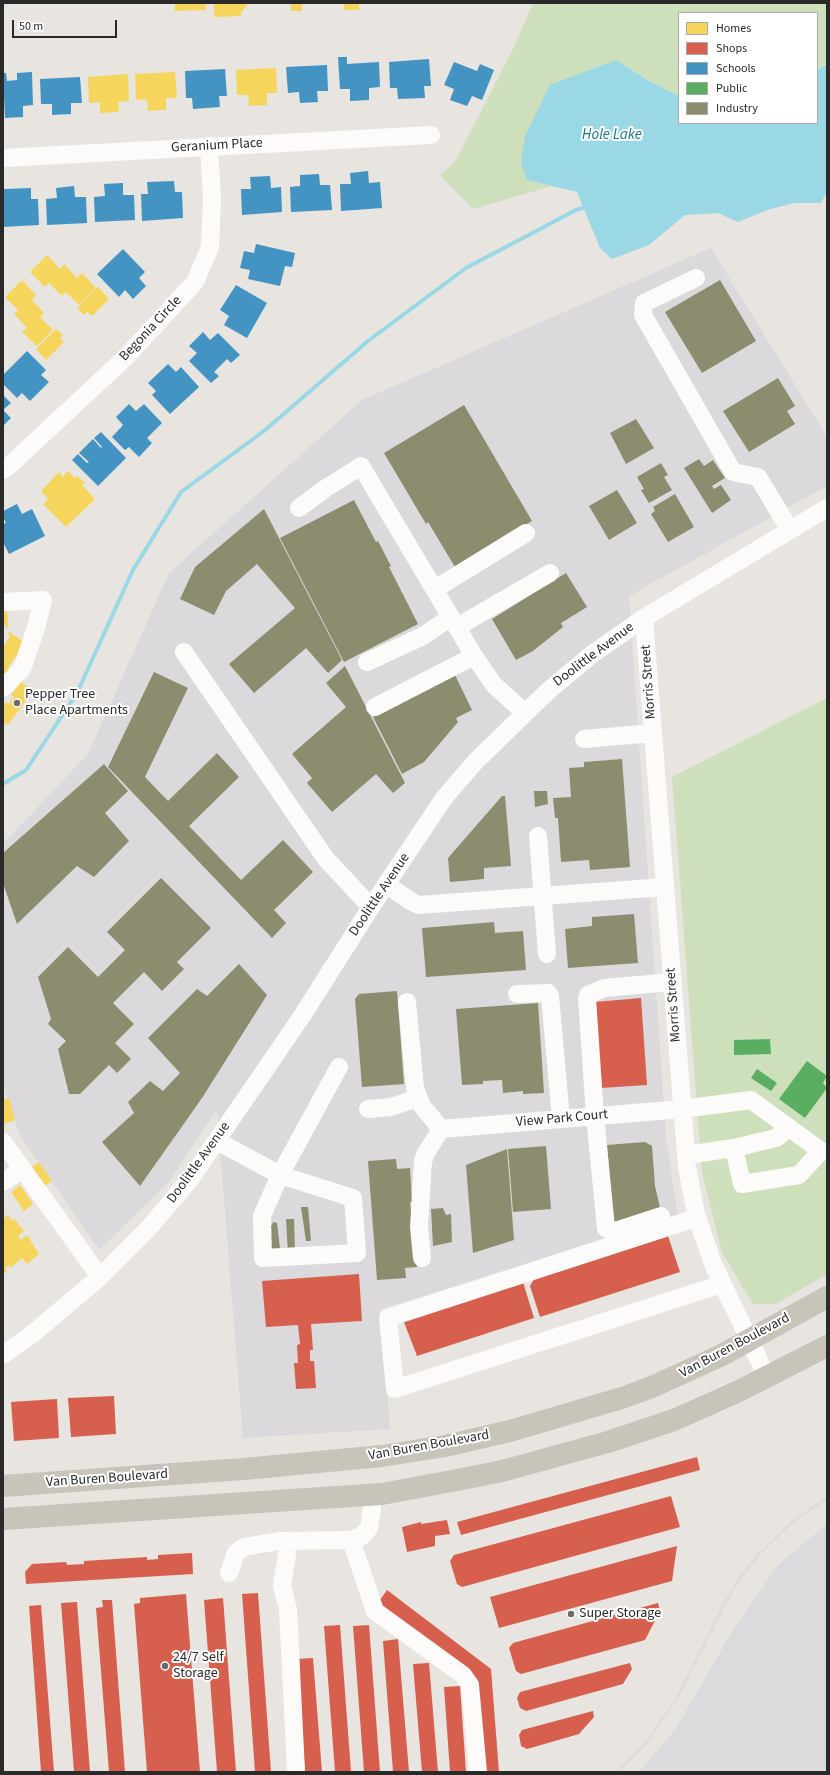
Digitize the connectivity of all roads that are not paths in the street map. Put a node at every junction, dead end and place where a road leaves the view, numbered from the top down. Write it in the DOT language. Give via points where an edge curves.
graph roads {
  1 [pos="432,135"];
  2 [pos="209,146"];
  3 [pos="3,158"];
  4 [pos="696,278"];
  5 [pos="3,470"];
  6 [pos="299,508"];
  7 [pos="827,508"];
  8 [pos="790,530"];
  9 [pos="526,533"];
  10 [pos="550,573"];
  11 [pos="435,589"];
  12 [pos="3,602"];
  13 [pos="644,618"];
  14 [pos="454,622"];
  15 [pos="184,652"];
  16 [pos="474,656"];
  17 [pos="367,662"];
  18 [pos="3,688"];
  19 [pos="375,707"];
  20 [pos="525,713"];
  21 [pos="653,733"];
  22 [pos="584,739"];
  23 [pos="538,836"];
  24 [pos="387,885"];
  25 [pos="665,887"];
  26 [pos="543,896"];
  27 [pos="371,907"];
  28 [pos="548,954"];
  29 [pos="672,982"];
  30 [pos="517,994"];
  31 [pos="407,1002"];
  32 [pos="338,1067"];
  33 [pos="418,1098"];
  34 [pos="368,1109"];
  35 [pos="682,1109"];
  36 [pos="595,1116"];
  37 [pos="561,1119"];
  38 [pos="789,1128"];
  39 [pos="442,1129"];
  40 [pos="217,1141"];
  41 [pos="3,1142"];
  42 [pos="734,1148"];
  43 [pos="686,1155"];
  44 [pos="22,1169"];
  45 [pos="280,1175"];
  46 [pos="3,1182"];
  47 [pos="661,1216"];
  48 [pos="696,1218"];
  49 [pos="422,1258"];
  50 [pos="100,1277"];
  51 [pos="722,1284"];
  52 [pos="827,1297"];
  53 [pos="749,1341"];
  54 [pos="827,1346"];
  55 [pos="3,1355"];
  56 [pos="767,1377"];
  57 [pos="3,1486"];
  58 [pos="372,1494"];
  59 [pos="3,1519"];
  60 [pos="351,1540"];
  61 [pos="289,1541"];
  62 [pos="229,1573"];
  63 [pos="296,1772"];
  64 [pos="478,1772"];
  1 -- 2 [label="street, Geranium Place"];
  2 -- 3 [label="street, Geranium Place"];
  2 -- 5 [label="street, Begonia Circle" via="212,200 210,247 195,282 126,357"];
  4 -- 8 [label="street" via="644,303 643,315 733,472 758,477"];
  6 -- 11 [label="street" via="361,466"];
  7 -- 8 [label="street, Doolittle Avenue"];
  8 -- 13 [label="street, Doolittle Avenue"];
  9 -- 11 [label="street"];
  10 -- 14 [label="street"];
  11 -- 14 [label="street"];
  12 -- 18 [label="street" via="43,600 22,669"];
  13 -- 20 [label="street, Doolittle Avenue" via="591,654"];
  13 -- 21 [label="street, Morris Street"];
  14 -- 16 [label="street"];
  14 -- 17 [label="street"];
  15 -- 27 [label="street" via="326,859"];
  16 -- 19 [label="street"];
  16 -- 20 [label="street" via="494,685"];
  20 -- 24 [label="street, Doolittle Avenue" via="475,762 444,798"];
  21 -- 22 [label="street"];
  21 -- 25 [label="street, Morris Street"];
  23 -- 26 [label="street"];
  24 -- 26 [label="street" via="419,905"];
  24 -- 27 [label="street, Doolittle Avenue"];
  25 -- 26 [label="street"];
  25 -- 29 [label="street, Morris Street"];
  26 -- 28 [label="street"];
  27 -- 40 [label="street, Doolittle Avenue" via="302,1016"];
  29 -- 35 [label="street, Morris Street"];
  29 -- 36 [label="street" via="604,988 588,995"];
  30 -- 37 [label="street" via="544,992 550,996"];
  31 -- 33 [label="street" via="413,1075"];
  32 -- 45 [label="street"];
  33 -- 34 [label="street" via="391,1107"];
  33 -- 39 [label="street" via="429,1116"];
  35 -- 36 [label="street, View Park Court"];
  35 -- 38 [label="street, View Park Court" via="751,1100"];
  35 -- 43 [label="street, Morris Street"];
  36 -- 37 [label="street, View Park Court"];
  36 -- 47 [label="street" via="606,1228 615,1231"];
  37 -- 39 [label="street, View Park Court"];
  38 -- 42 [label="street" via="776,1138"];
  38 -- 42 [label="street, View Park Court" via="821,1151 799,1175 742,1184"];
  39 -- 49 [label="street" via="423,1160 419,1227"];
  40 -- 45 [label="street"];
  40 -- 50 [label="street, Doolittle Avenue" via="192,1178 158,1218"];
  41 -- 44 [label="street"];
  42 -- 43 [label="street"];
  43 -- 48 [label="street, Morris Street"];
  44 -- 46 [label="street"];
  44 -- 50 [label="street"];
  45 -- 45 [label="street" via="353,1198 357,1253 263,1258 262,1216"];
  48 -- 51 [label="street, Morris Street"];
  48 -- 51 [label="street" via="388,1318 395,1389"];
  50 -- 55 [label="street, Doolittle Avenue"];
  51 -- 53 [label="street, Morris Street"];
  52 -- 53 [label="main road, Van Buren Boulevard"];
  53 -- 56 [label="street, Morris Street"];
  53 -- 57 [label="main road, Van Buren Boulevard" via="672,1379 625,1397 510,1431 445,1446 382,1456 244,1469"];
  54 -- 56 [label="main road"];
  56 -- 58 [label="main road" via="674,1420 608,1442 487,1474"];
  58 -- 59 [label="main road"];
  58 -- 60 [label="street" via="369,1528 362,1536"];
  60 -- 61 [label="street"];
  60 -- 64 [label="street" via="375,1611 463,1675 470,1685"];
  61 -- 62 [label="street" via="244,1547 236,1553"];
  61 -- 63 [label="street" via="282,1586 288,1609"];
}
